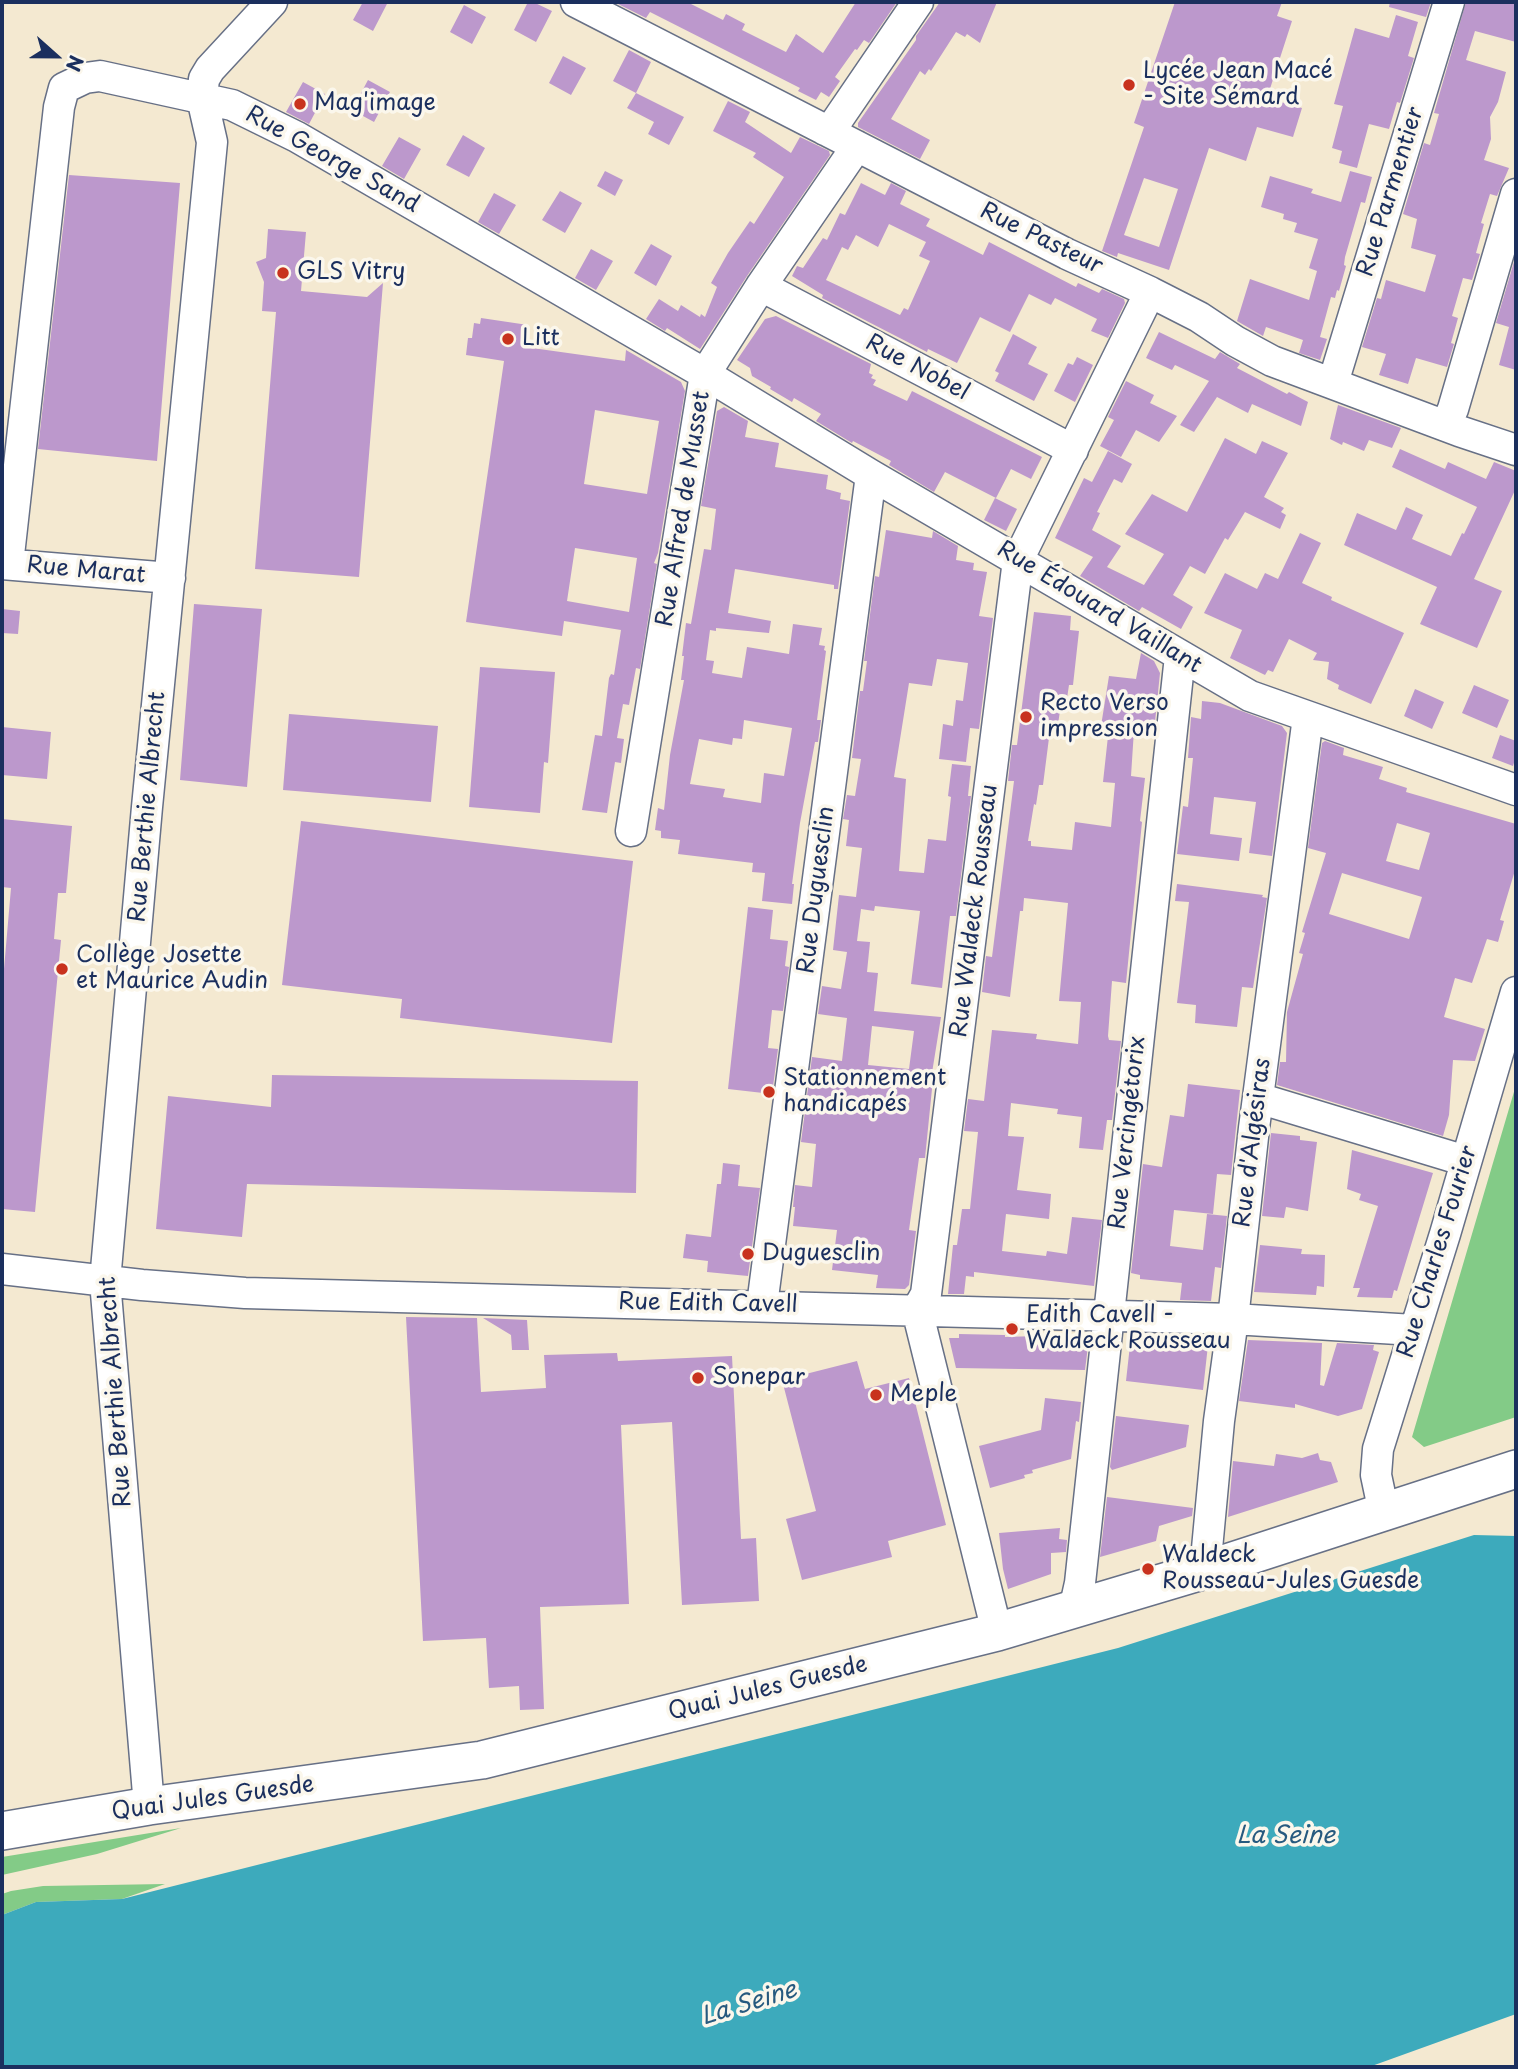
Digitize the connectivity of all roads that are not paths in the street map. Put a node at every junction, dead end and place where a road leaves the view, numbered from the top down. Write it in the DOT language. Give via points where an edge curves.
graph roads {
  1 [pos="272,2"];
  2 [pos="576,2"];
  3 [pos="918,2"];
  4 [pos="1449,2"];
  5 [pos="202,98"];
  6 [pos="825,130"];
  7 [pos="857,146"];
  8 [pos="1516,194"];
  9 [pos="761,286"];
  10 [pos="1150,292"];
  11 [pos="705,374"];
  12 [pos="1333,383"];
  13 [pos="1446,425"];
  14 [pos="1073,450"];
  15 [pos="1516,450"];
  16 [pos="871,475"];
  17 [pos="1018,560"];
  18 [pos="5,564"];
  19 [pos="170,578"];
  20 [pos="1180,656"];
  21 [pos="1308,717"];
  22 [pos="1516,790"];
  23 [pos="631,831"];
  24 [pos="1516,992"];
  25 [pos="1258,1098"];
  26 [pos="1466,1161"];
  27 [pos="2,1269"];
  28 [pos="105,1281"];
  29 [pos="762,1305"];
  30 [pos="917,1310"];
  31 [pos="1108,1316"];
  32 [pos="1233,1319"];
  33 [pos="1414,1330"];
  34 [pos="1516,1469"];
  35 [pos="1384,1513"];
  36 [pos="1205,1570"];
  37 [pos="1074,1610"];
  38 [pos="997,1632"];
  39 [pos="149,1806"];
  40 [pos="2,1831"];
  1 -- 5 [label="street" via="210,69"];
  2 -- 6 [label="street, Rue Pasteur"];
  3 -- 6 [label="street" via="834,125"];
  4 -- 12 [label="street, Rue Parmentier"];
  5 -- 11 [label="street, Rue George Sand" via="232,105 297,137"];
  5 -- 18 [label="street, Rue George Sand" via="100,76 64,88"];
  5 -- 19 [label="street, Rue Berthie Albrecht" via="212,142"];
  6 -- 7 [label="street, Rue Pasteur"];
  7 -- 9 [label="street, Rue Alfred de Musset"];
  7 -- 10 [label="street, Rue Pasteur"];
  8 -- 13 [label="street"];
  9 -- 11 [label="street, Rue Alfred de Musset"];
  9 -- 14 [label="street, Rue Nobel"];
  10 -- 12 [label="street, Rue Pasteur" via="1272,361"];
  10 -- 14 [label="street, Rue Waldeck Rousseau"];
  11 -- 16 [label="street, Rue Édouard Vaillant"];
  11 -- 23 [label="street, Rue Alfred de Musset"];
  12 -- 13 [label="street, Rue Pasteur"];
  13 -- 15 [label="street, Rue Pasteur"];
  14 -- 17 [label="street, Rue Waldeck Rousseau"];
  16 -- 17 [label="street, Rue Édouard Vaillant"];
  16 -- 29 [label="street, Rue Duguesclin"];
  17 -- 20 [label="street, Rue Édouard Vaillant"];
  17 -- 30 [label="street, Rue Waldeck Rousseau" via="926,1294"];
  18 -- 19 [label="street, Rue Marat"];
  19 -- 28 [label="street, Rue Berthie Albrecht"];
  20 -- 21 [label="street, Rue Édouard Vaillant" via="1250,696"];
  20 -- 31 [label="street, Rue Vercingétorix"];
  21 -- 22 [label="street, Rue Édouard Vaillant"];
  21 -- 25 [label="street, Rue d'Algésiras"];
  24 -- 26 [label="street, Rue Charles Fourier"];
  25 -- 26 [label="street"];
  25 -- 32 [label="street, Rue d'Algésiras"];
  26 -- 33 [label="street, Rue Charles Fourier"];
  27 -- 28 [label="street, Rue Edith Cavell"];
  28 -- 29 [label="street, Rue Edith Cavell" via="246,1293"];
  28 -- 39 [label="street, Rue Berthie Albrecht"];
  29 -- 30 [label="street, Rue Edith Cavell"];
  30 -- 31 [label="street, Rue Edith Cavell"];
  30 -- 38 [label="street"];
  31 -- 32 [label="street, Rue Edith Cavell"];
  31 -- 37 [label="street, Rue Vercingétorix"];
  32 -- 33 [label="street, Rue Edith Cavell"];
  32 -- 36 [label="street, Rue d'Algésiras"];
  33 -- 35 [label="street, Rue Charles Fourier" via="1376,1464"];
  34 -- 35 [label="main road, Quai Jules Guesde"];
  35 -- 36 [label="main road, Quai Jules Guesde"];
  36 -- 37 [label="main road, Quai Jules Guesde"];
  37 -- 38 [label="main road, Quai Jules Guesde"];
  38 -- 39 [label="main road, Quai Jules Guesde" via="482,1760"];
  39 -- 40 [label="main road, Quai Jules Guesde"];
}
